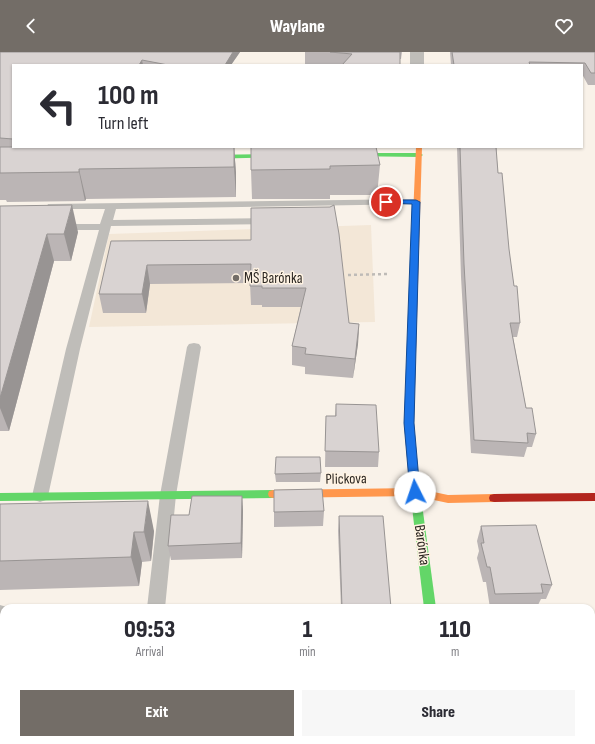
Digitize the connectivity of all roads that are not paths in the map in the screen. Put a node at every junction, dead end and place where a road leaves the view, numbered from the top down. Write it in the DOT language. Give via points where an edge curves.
graph roads {
  1 [pos="417,52"];
  2 [pos="417,64"];
  3 [pos="420,151"];
  4 [pos="291,156"];
  5 [pos="337,156"];
  6 [pos="197,157"];
  7 [pos="416,202"];
  8 [pos="111,205"];
  9 [pos="40,206"];
  10 [pos="281,221"];
  11 [pos="106,225"];
  12 [pos="45,228"];
  13 [pos="194,347"];
  14 [pos="415,492"];
  15 [pos="168,495"];
  16 [pos="40,496"];
  17 [pos="595,497"];
  18 [pos="0,498"];
  19 [pos="156,604"];
  20 [pos="429,604"];
  1 -- 2 [label="street"];
  3 -- 5 [label="street"];
  3 -- 7 [label="street, Barónka"];
  4 -- 6 [label="street"];
  7 -- 8 [label="lane"];
  7 -- 14 [label="street, Barónka" via="409,423"];
  8 -- 9 [label="lane"];
  8 -- 11 [label="lane"];
  10 -- 11 [label="lane"];
  11 -- 12 [label="lane"];
  11 -- 16 [label="lane" via="73,349"];
  13 -- 15 [label="lane"];
  14 -- 15 [label="street, Plickova"];
  14 -- 17 [label="street, Plickova" via="448,499"];
  14 -- 20 [label="street, Barónka"];
  15 -- 16 [label="street, Plickova"];
  15 -- 19 [label="lane"];
  16 -- 18 [label="street, Plickova"];
}
